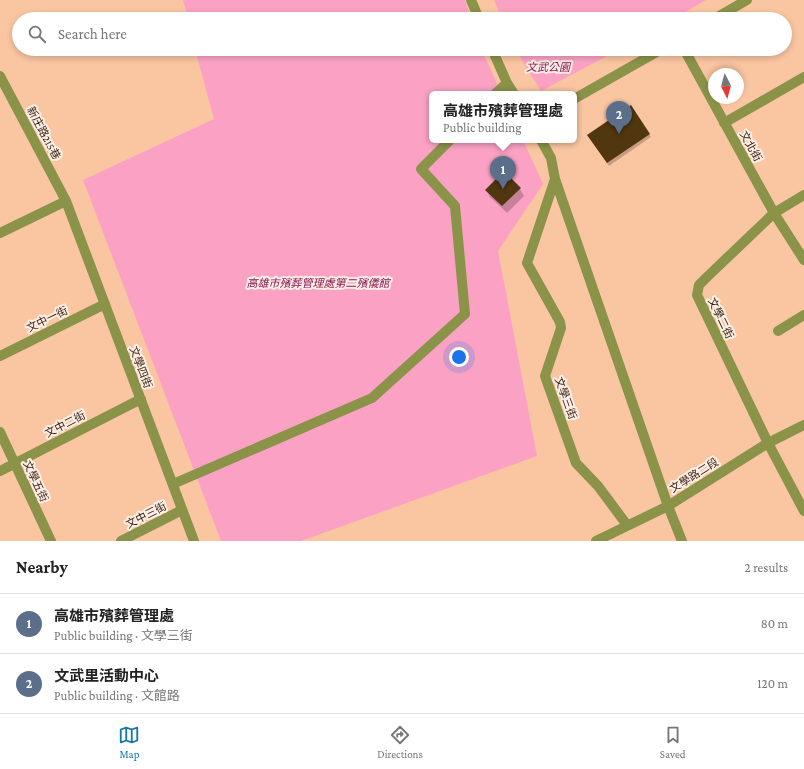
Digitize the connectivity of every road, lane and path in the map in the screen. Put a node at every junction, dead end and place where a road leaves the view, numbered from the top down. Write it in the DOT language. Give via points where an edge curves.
graph roads {
  1 [pos="471,0"];
  2 [pos="747,0"];
  3 [pos="476,12"];
  4 [pos="726,12"];
  5 [pos="495,56"];
  6 [pos="650,56"];
  7 [pos="688,56"];
  8 [pos="0,76"];
  9 [pos="804,77"];
  10 [pos="507,83"];
  11 [pos="498,91"];
  12 [pos="512,91"];
  13 [pos="577,97"];
  14 [pos="724,123"];
  15 [pos="447,143"];
  16 [pos="543,143"];
  17 [pos="555,179"];
  18 [pos="804,195"];
  19 [pos="66,201"];
  20 [pos="774,214"];
  21 [pos="0,233"];
  22 [pos="804,260"];
  23 [pos="105,304"];
  24 [pos="804,315"];
  25 [pos="778,331"];
  26 [pos="0,356"];
  27 [pos="141,399"];
  28 [pos="804,425"];
  29 [pos="0,432"];
  30 [pos="768,443"];
  31 [pos="15,463"];
  32 [pos="0,471"];
  33 [pos="173,484"];
  34 [pos="668,506"];
  35 [pos="182,510"];
  36 [pos="804,511"];
  37 [pos="627,525"];
  38 [pos="51,541"];
  39 [pos="121,541"];
  40 [pos="194,541"];
  41 [pos="596,541"];
  42 [pos="682,541"];
  1 -- 3 [label="street"];
  2 -- 4 [label="street"];
  5 -- 10 [label="street"];
  6 -- 13 [label="street"];
  7 -- 14 [label="street, 文北街"];
  8 -- 19 [label="street, 新庄路215巷"];
  9 -- 14 [label="street"];
  10 -- 11 [label="street"];
  10 -- 12 [label="street"];
  14 -- 20 [label="street, 文北街"];
  15 -- 33 [label="street" via="421,170 455,206 465,314 372,398"];
  16 -- 17 [label="street, 文學三街" via="551,158"];
  17 -- 34 [label="street, 文學三街"];
  17 -- 37 [label="street, 文學三街" via="527,263 561,328 545,376 576,463 598,486"];
  18 -- 20 [label="street, 文學二街"];
  19 -- 21 [label="street"];
  19 -- 23 [label="street, 文學四街"];
  20 -- 22 [label="street, 文北街"];
  20 -- 30 [label="street, 文學二街" via="698,285 697,296"];
  23 -- 26 [label="street, 文中一街"];
  23 -- 27 [label="street, 文學四街"];
  24 -- 25 [label="street"];
  27 -- 31 [label="street, 文中二街"];
  27 -- 33 [label="street, 文學四街"];
  28 -- 30 [label="street, 文學路二段"];
  29 -- 31 [label="street, 文學五街"];
  30 -- 34 [label="street, 文學路二段"];
  30 -- 36 [label="street, 文學二街"];
  31 -- 32 [label="street, 文中二街"];
  31 -- 38 [label="street, 文學五街"];
  33 -- 35 [label="street, 文學四街"];
  34 -- 37 [label="street, 文學路二段"];
  34 -- 42 [label="street, 文學三街"];
  35 -- 39 [label="street, 文中三街"];
  35 -- 40 [label="street, 文學四街"];
  37 -- 41 [label="street, 文學路二段"];
}
